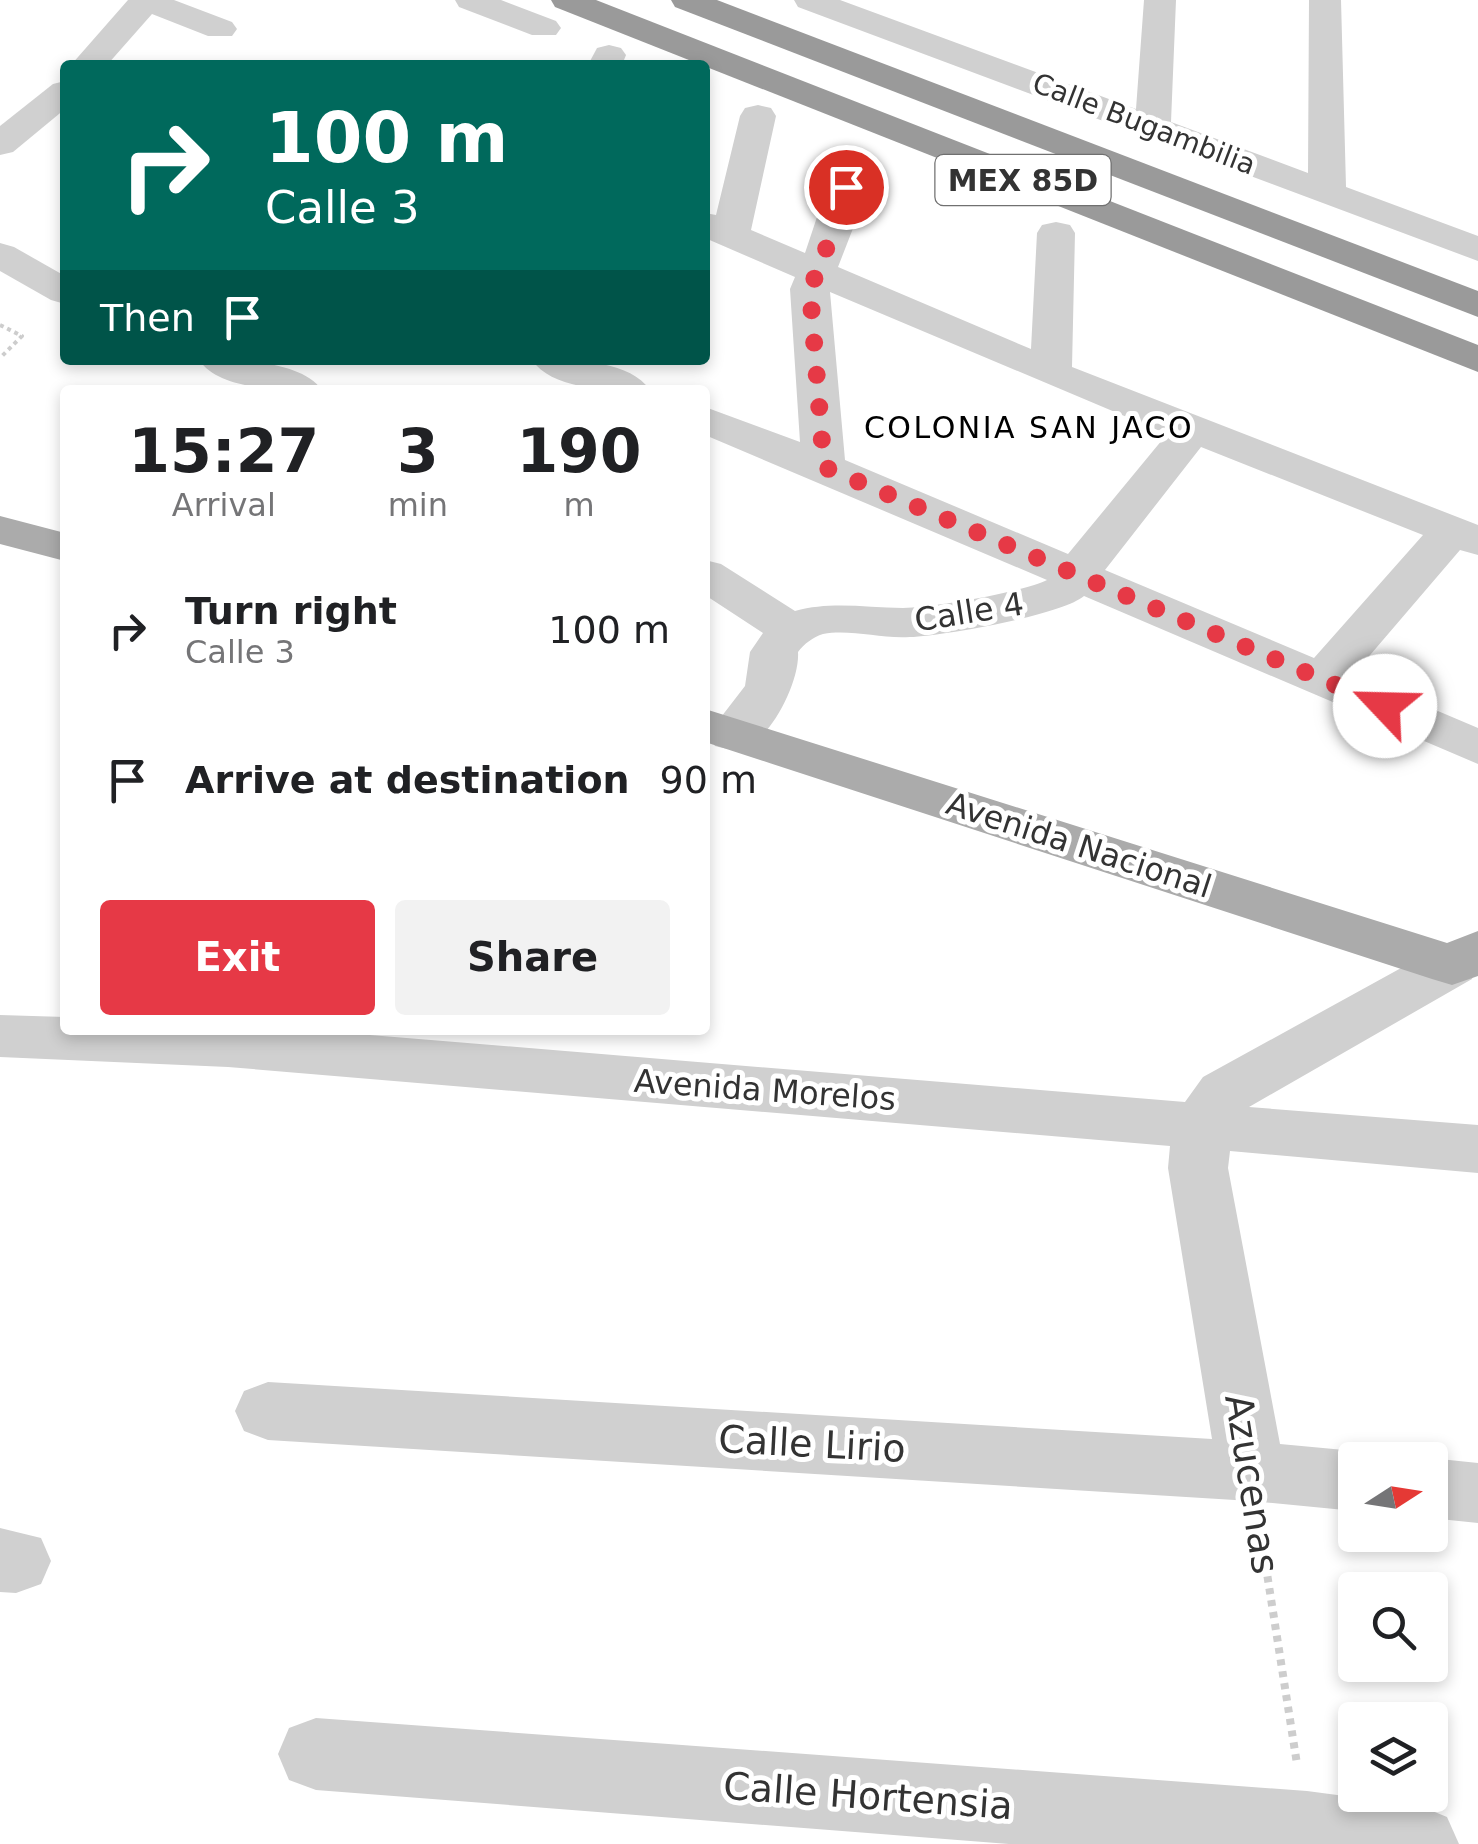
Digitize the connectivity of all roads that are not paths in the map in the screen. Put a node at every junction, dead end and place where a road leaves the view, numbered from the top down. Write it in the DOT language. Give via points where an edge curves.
graph roads {
  1 [pos="146,0"];
  2 [pos="471,0"];
  3 [pos="687,0"];
  4 [pos="810,0"];
  5 [pos="1160,0"];
  6 [pos="1325,0"];
  7 [pos="556,14"];
  8 [pos="220,29"];
  9 [pos="92,60"];
  10 [pos="679,60"];
  11 [pos="710,72"];
  12 [pos="60,94"];
  13 [pos="758,116"];
  14 [pos="1154,126"];
  15 [pos="15,131"];
  16 [pos="850,162"];
  17 [pos="1327,193"];
  18 [pos="718,230"];
  19 [pos="1056,233"];
  20 [pos="1478,248"];
  21 [pos="0,255"];
  22 [pos="815,274"];
  23 [pos="60,289"];
  24 [pos="1478,304"];
  25 [pos="1478,360"];
  26 [pos="234,365"];
  27 [pos="566,365"];
  28 [pos="1051,372"];
  29 [pos="288,385"];
  30 [pos="616,385"];
  31 [pos="710,422"];
  32 [pos="1194,428"];
  33 [pos="824,467"];
  34 [pos="0,530"];
  35 [pos="1465,536"];
  36 [pos="60,546"];
  37 [pos="1078,576"];
  38 [pos="710,577"];
  39 [pos="791,630"];
  40 [pos="1324,679"];
  41 [pos="719,729"];
  42 [pos="1478,746"];
  43 [pos="1465,958"];
  44 [pos="0,1036"];
  45 [pos="231,1038"];
  46 [pos="550,1052"];
  47 [pos="1202,1124"];
  48 [pos="1478,1149"];
  49 [pos="268,1411"];
  50 [pos="1251,1471"];
  51 [pos="1338,1479"];
  52 [pos="1448,1490"];
  53 [pos="1478,1492"];
  54 [pos="316,1754"];
  55 [pos="1420,1844"];
  1 -- 8 [label="street"];
  1 -- 9 [label="street"];
  2 -- 7 [label="street"];
  3 -- 24 [label="highway, MEX 85D"];
  4 -- 14 [label="street, Calle Bugambilia"];
  5 -- 14 [label="street"];
  6 -- 17 [label="street"];
  7 -- 10 [label="highway, MEX 85D"];
  11 -- 25 [label="highway, MEX 85D"];
  12 -- 15 [label="street"];
  13 -- 18 [label="street"];
  14 -- 17 [label="street, Calle Bugambilia"];
  16 -- 22 [label="street" via="840,213"];
  17 -- 20 [label="street, Calle Bugambilia"];
  18 -- 22 [label="street"];
  19 -- 28 [label="street"];
  21 -- 23 [label="street"];
  22 -- 28 [label="street"];
  22 -- 33 [label="street" via="810,290"];
  26 -- 29 [label="street"];
  27 -- 30 [label="street"];
  28 -- 32 [label="street"];
  31 -- 33 [label="street"];
  32 -- 35 [label="street"];
  32 -- 37 [label="street, Calle 4"];
  33 -- 37 [label="street"];
  34 -- 36 [label="main road"];
  35 -- 40 [label="street"];
  37 -- 39 [label="street, Calle 4" via="1048,599 1023,605 906,623 840,618"];
  37 -- 40 [label="street"];
  38 -- 39 [label="street"];
  39 -- 41 [label="street" via="774,652 776,676 768,691"];
  40 -- 42 [label="street"];
  41 -- 43 [label="main road, Avenida Nacional"];
  43 -- 47 [label="street" via="1224,1093"];
  44 -- 45 [label="street, Avenida Morelos"];
  45 -- 46 [label="street, Avenida Morelos"];
  46 -- 47 [label="street, Avenida Morelos"];
  47 -- 48 [label="street, Avenida Morelos"];
  47 -- 50 [label="street, Azucenas" via="1198,1168"];
  49 -- 50 [label="street, Calle Lirio"];
  50 -- 51 [label="street, Calle Lirio"];
  52 -- 53 [label="street"];
  54 -- 55 [label="street, Calle Hortensia" via="1308,1829"];
}
